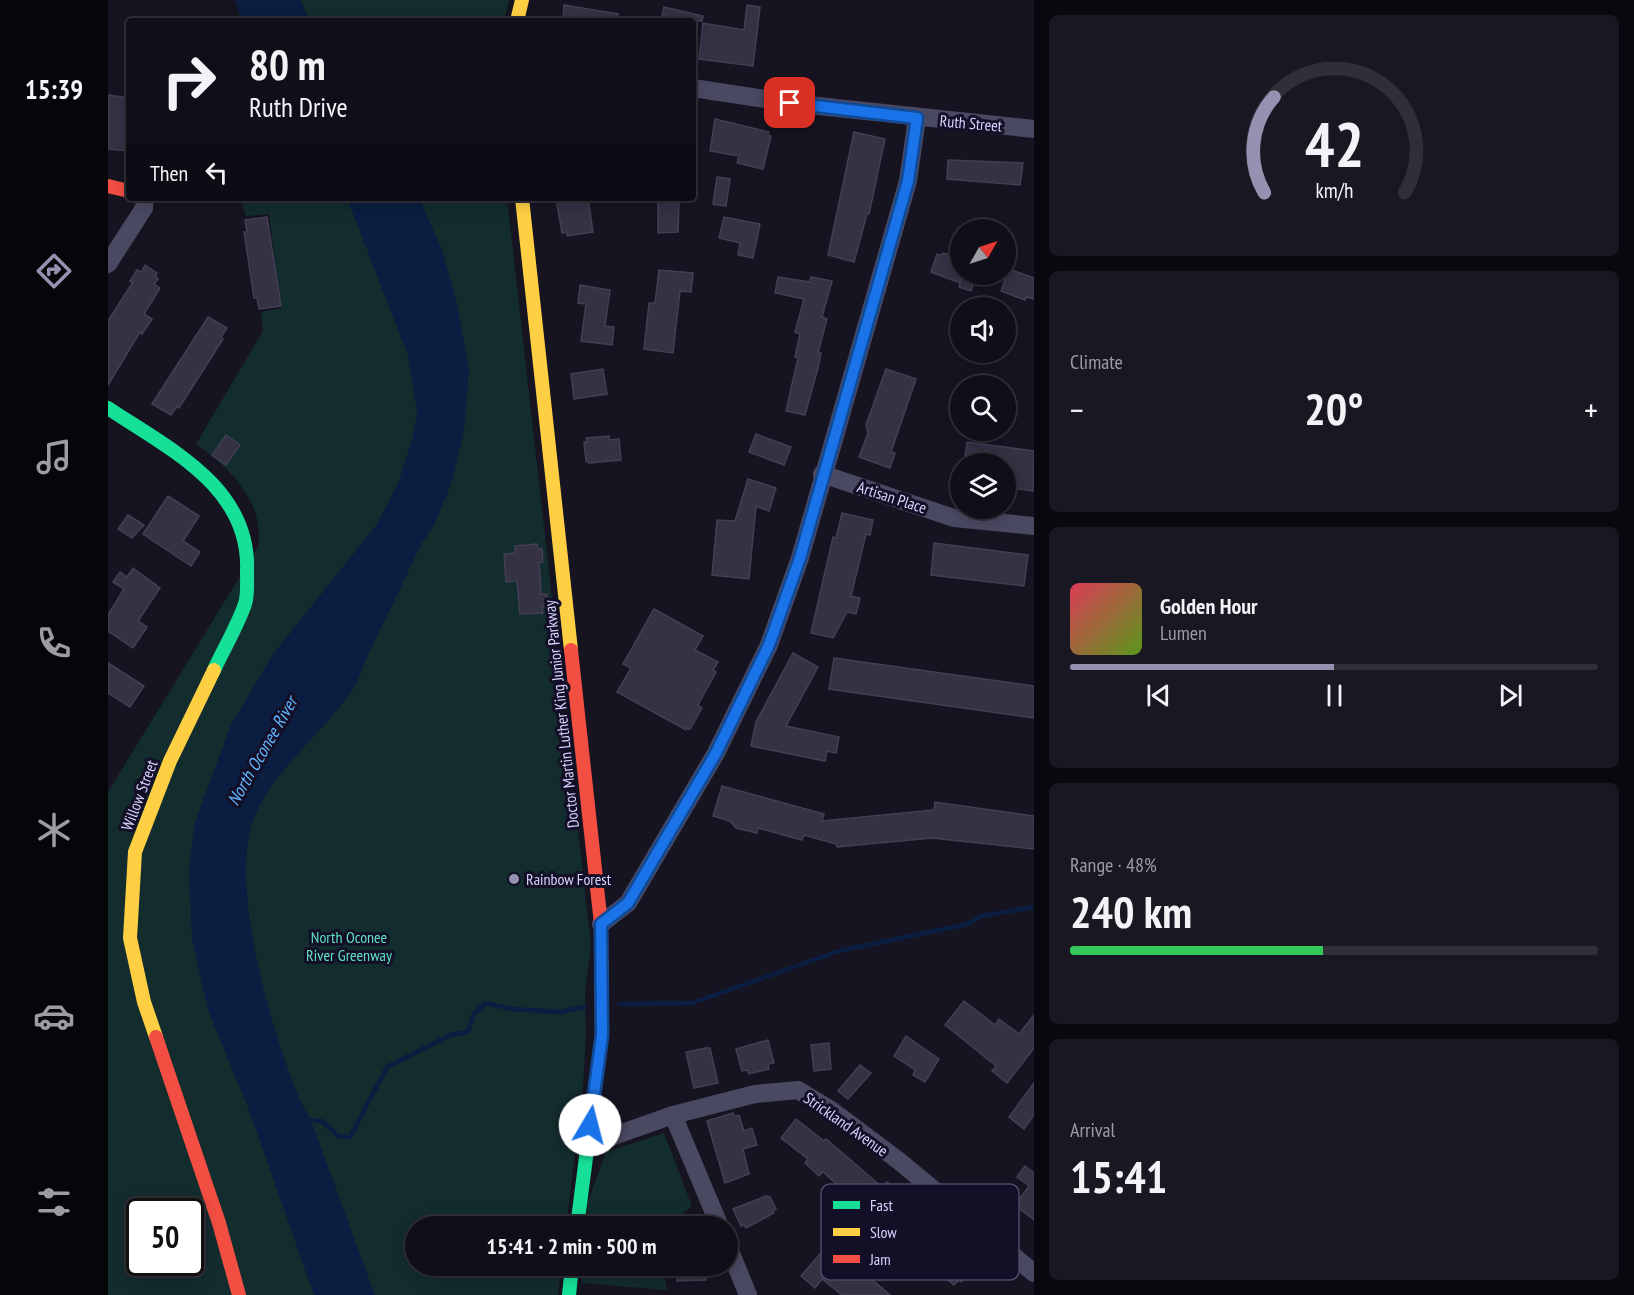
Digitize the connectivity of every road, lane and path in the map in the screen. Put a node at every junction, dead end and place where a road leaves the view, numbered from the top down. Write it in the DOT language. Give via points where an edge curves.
graph roads {
  1 [pos="522,0"];
  2 [pos="519,18"];
  3 [pos="696,88"];
  4 [pos="917,118"];
  5 [pos="1034,129"];
  6 [pos="108,186"];
  7 [pos="126,190"];
  8 [pos="145,201"];
  9 [pos="522,201"];
  10 [pos="108,264"];
  11 [pos="108,408"];
  12 [pos="822,474"];
  13 [pos="1034,526"];
  14 [pos="601,924"];
  15 [pos="673,1115"];
  16 [pos="588,1145"];
  17 [pos="928,1184"];
  18 [pos="578,1216"];
  19 [pos="715,1216"];
  20 [pos="1019,1256"];
  21 [pos="1031,1265"];
  22 [pos="738,1270"];
  23 [pos="571,1276"];
  24 [pos="239,1295"];
  25 [pos="569,1295"];
  26 [pos="748,1295"];
  1 -- 2 [label="main road"];
  3 -- 4 [label="street, Ruth Street"];
  4 -- 5 [label="street, Ruth Street"];
  4 -- 12 [label="street" via="908,181"];
  6 -- 7 [label="main road"];
  8 -- 10 [label="street"];
  9 -- 14 [label="main road, Doctor Martin Luther King Junior Parkway"];
  11 -- 24 [label="main road, Willow Street" via="203,472 231,504 248,555 246,602 170,761 135,852 130,938 144,1002 219,1223"];
  12 -- 13 [label="street, Artisan Place" via="954,518"];
  12 -- 14 [label="street" via="800,558 769,645 716,753 628,903"];
  14 -- 16 [label="main road, Doctor Martin Luther King Junior Parkway" via="602,1035"];
  15 -- 16 [label="street, Strickland Avenue"];
  15 -- 17 [label="street, Strickland Avenue" via="755,1094 798,1090 831,1110"];
  15 -- 19 [label="street"];
  16 -- 18 [label="main road, Doctor Martin Luther King Junior Parkway"];
  20 -- 21 [label="street, Strickland Avenue"];
  22 -- 26 [label="street"];
  23 -- 25 [label="main road"];
}
